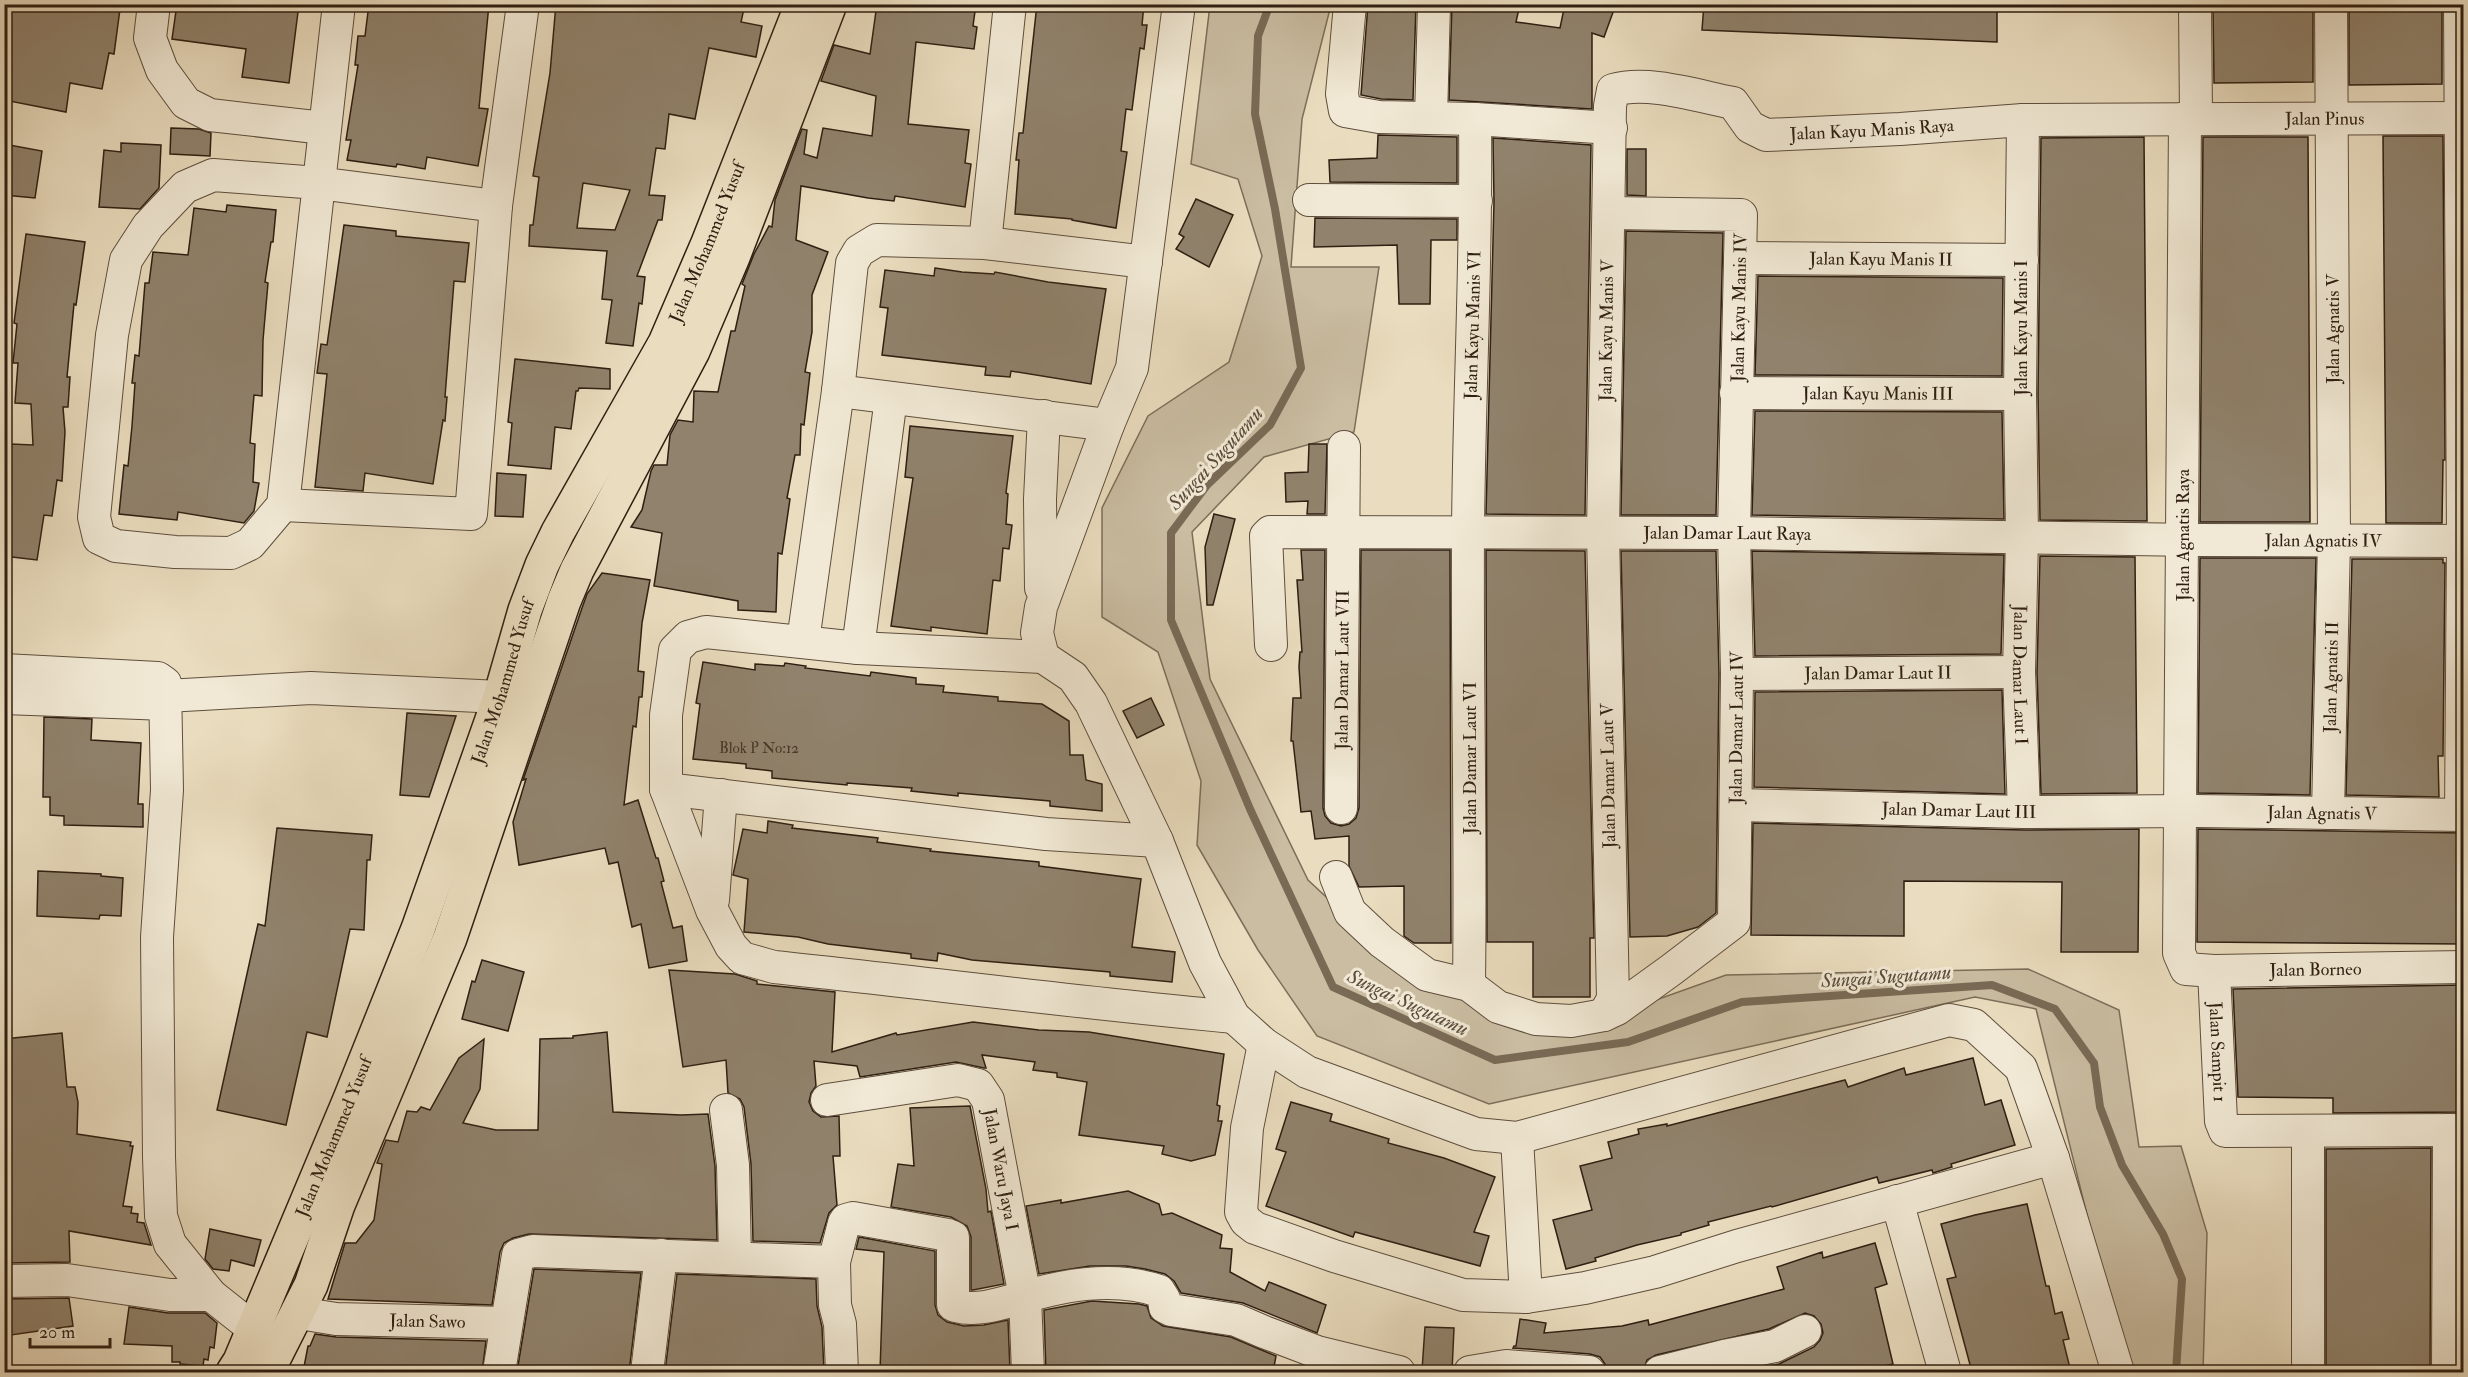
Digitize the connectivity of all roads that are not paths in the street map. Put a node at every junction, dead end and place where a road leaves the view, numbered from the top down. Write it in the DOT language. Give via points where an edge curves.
graph roads {
  1 [pos="154,4"];
  2 [pos="339,4"];
  3 [pos="523,4"];
  4 [pos="802,4"];
  5 [pos="830,4"];
  6 [pos="1010,4"];
  7 [pos="1179,4"];
  8 [pos="1350,4"];
  9 [pos="1434,4"];
  10 [pos="2195,4"];
  11 [pos="2331,4"];
  12 [pos="2460,4"];
  13 [pos="1431,118"];
  14 [pos="2191,118"];
  15 [pos="2332,118"];
  16 [pos="2462,118"];
  17 [pos="1475,119"];
  18 [pos="2023,120"];
  19 [pos="324,128"];
  20 [pos="1611,128"];
  21 [pos="318,183"];
  22 [pos="1309,200"];
  23 [pos="1476,201"];
  24 [pos="496,206"];
  25 [pos="1610,213"];
  26 [pos="986,243"];
  27 [pos="1740,258"];
  28 [pos="2022,260"];
  29 [pos="1146,262"];
  30 [pos="838,391"];
  31 [pos="1736,393"];
  32 [pos="2020,394"];
  33 [pos="891,398"];
  34 [pos="1044,416"];
  35 [pos="1108,425"];
  36 [pos="1344,447"];
  37 [pos="282,505"];
  38 [pos="1344,531"];
  39 [pos="1468,532"];
  40 [pos="1603,533"];
  41 [pos="1734,533"];
  42 [pos="2022,537"];
  43 [pos="2183,540"];
  44 [pos="2334,541"];
  45 [pos="2463,541"];
  46 [pos="1041,607"];
  47 [pos="803,641"];
  48 [pos="1271,645"];
  49 [pos="858,648"];
  50 [pos="1043,657"];
  51 [pos="4,670"];
  52 [pos="2019,672"];
  53 [pos="1737,674"];
  54 [pos="500,697"];
  55 [pos="4,698"];
  56 [pos="166,700"];
  57 [pos="666,789"];
  58 [pos="721,795"];
  59 [pos="1737,805"];
  60 [pos="1341,808"];
  61 [pos="2181,811"];
  62 [pos="2024,812"];
  63 [pos="2328,813"];
  64 [pos="2462,815"];
  65 [pos="1157,841"];
  66 [pos="1336,877"];
  67 [pos="712,910"];
  68 [pos="2179,953"];
  69 [pos="2463,967"];
  70 [pos="2214,971"];
  71 [pos="1469,985"];
  72 [pos="1604,1015"];
  73 [pos="1234,1017"];
  74 [pos="1264,1044"];
  75 [pos="827,1100"];
  76 [pos="726,1110"];
  77 [pos="2456,1130"];
  78 [pos="2308,1131"];
  79 [pos="1517,1138"];
  80 [pos="2053,1158"];
  81 [pos="1897,1201"];
  82 [pos="661,1255"];
  83 [pos="735,1258"];
  84 [pos="834,1262"];
  85 [pos="4,1281"];
  86 [pos="211,1295"];
  87 [pos="1025,1297"];
  88 [pos="1526,1297"];
  89 [pos="299,1313"];
  90 [pos="506,1323"];
  91 [pos="254,1329"];
  92 [pos="1805,1331"];
  93 [pos="274,1361"];
  94 [pos="1678,1370"];
  95 [pos="233,1372"];
  96 [pos="499,1372"];
  97 [pos="647,1372"];
  98 [pos="842,1372"];
  99 [pos="1028,1372"];
  100 [pos="1399,1372"];
  101 [pos="1470,1372"];
  102 [pos="1589,1372"];
  103 [pos="1945,1372"];
  104 [pos="2118,1372"];
  105 [pos="2308,1372"];
  106 [pos="2448,1372"];
  1 -- 19 [label="street" via="150,38 162,70 186,103 210,115"];
  2 -- 19 [label="street"];
  3 -- 24 [label="street"];
  4 -- 54 [label="main road, Jalan Mohammed Yusuf" via="665,343 542,565"];
  5 -- 89 [label="main road, Jalan Mohammed Yusuf" via="693,351 564,601 450,938 339,1205"];
  6 -- 26 [label="street"];
  7 -- 29 [label="street"];
  8 -- 13 [label="street" via="1342,94 1345,111 1379,117"];
  9 -- 13 [label="street"];
  10 -- 14 [label="street, Jalan Agnatis Raya"];
  11 -- 15 [label="street, Jalan Agnatis V"];
  12 -- 16 [label="street"];
  13 -- 17 [label="street"];
  14 -- 15 [label="street, Jalan Pinus"];
  14 -- 18 [label="street, Jalan Kayu Manis Raya"];
  14 -- 43 [label="street, Jalan Agnatis Raya"];
  15 -- 16 [label="street, Jalan Pinus"];
  15 -- 44 [label="street, Jalan Agnatis V"];
  16 -- 45 [label="street"];
  17 -- 20 [label="street"];
  17 -- 23 [label="street, Jalan Kayu Manis VI"];
  18 -- 20 [label="street, Jalan Kayu Manis Raya" via="1766,135 1750,127 1733,103 1628,86 1613,90"];
  18 -- 28 [label="street, Jalan Kayu Manis I"];
  19 -- 21 [label="street"];
  20 -- 25 [label="street, Jalan Kayu Manis V"];
  21 -- 24 [label="street"];
  21 -- 37 [label="street"];
  21 -- 37 [label="street" via="213,175 185,187 142,234 126,260 112,335 94,517 99,538 116,546 231,553 250,544"];
  22 -- 23 [label="street"];
  23 -- 39 [label="street, Jalan Kayu Manis VI"];
  24 -- 37 [label="street" via="471,514"];
  25 -- 27 [label="street, Jalan Kayu Manis IV" via="1741,215"];
  25 -- 40 [label="street, Jalan Kayu Manis V"];
  26 -- 29 [label="street"];
  26 -- 30 [label="street" via="877,240 859,250 852,263"];
  27 -- 28 [label="street, Jalan Kayu Manis II"];
  27 -- 31 [label="street, Jalan Kayu Manis IV"];
  28 -- 32 [label="street, Jalan Kayu Manis I"];
  29 -- 35 [label="street" via="1132,368"];
  30 -- 33 [label="street"];
  30 -- 47 [label="street"];
  31 -- 32 [label="street, Jalan Kayu Manis III"];
  31 -- 41 [label="street, Jalan Kayu Manis IV"];
  32 -- 42 [label="street, Jalan Kayu Manis I"];
  33 -- 34 [label="street"];
  33 -- 49 [label="street"];
  34 -- 35 [label="street"];
  34 -- 46 [label="street"];
  35 -- 46 [label="street"];
  36 -- 38 [label="street, Jalan Damar Laut VII"];
  38 -- 39 [label="street, Jalan Damar Laut Raya"];
  38 -- 48 [label="street, Jalan Damar Laut Raya" via="1270,532 1266,536"];
  38 -- 60 [label="street, Jalan Damar Laut VII"];
  39 -- 40 [label="street, Jalan Damar Laut Raya"];
  39 -- 71 [label="street, Jalan Damar Laut VI"];
  40 -- 41 [label="street, Jalan Damar Laut Raya"];
  40 -- 72 [label="street, Jalan Damar Laut V" via="1613,999"];
  41 -- 42 [label="street, Jalan Damar Laut Raya"];
  41 -- 53 [label="street, Jalan Damar Laut IV"];
  42 -- 43 [label="street, Jalan Damar Laut Raya"];
  42 -- 52 [label="street, Jalan Damar Laut I"];
  43 -- 44 [label="street, Jalan Agnatis IV"];
  43 -- 61 [label="street, Jalan Agnatis Raya"];
  44 -- 45 [label="street, Jalan Agnatis IV"];
  44 -- 63 [label="street, Jalan Agnatis II"];
  45 -- 64 [label="street"];
  46 -- 50 [label="street" via="1037,633"];
  47 -- 49 [label="street"];
  47 -- 57 [label="street" via="706,632 688,637 675,650 666,715"];
  49 -- 50 [label="street"];
  50 -- 65 [label="street" via="1073,677 1091,703"];
  51 -- 56 [label="street" via="158,678 165,683"];
  52 -- 53 [label="street, Jalan Damar Laut II"];
  52 -- 62 [label="street, Jalan Damar Laut I"];
  53 -- 59 [label="street, Jalan Damar Laut IV"];
  54 -- 56 [label="street" via="311,687"];
  54 -- 91 [label="main road, Jalan Mohammed Yusuf" via="418,929"];
  55 -- 56 [label="street"];
  56 -- 86 [label="street" via="167,790 157,937 159,1194 170,1244"];
  57 -- 58 [label="street"];
  57 -- 67 [label="street"];
  58 -- 65 [label="street" via="1046,834"];
  58 -- 67 [label="street"];
  59 -- 62 [label="street, Jalan Damar Laut III"];
  59 -- 72 [label="street, Jalan Damar Laut IV" via="1734,922"];
  61 -- 62 [label="street, Jalan Damar Laut III"];
  61 -- 63 [label="street, Jalan Agnatis V"];
  61 -- 68 [label="street, Jalan Agnatis Raya"];
  63 -- 64 [label="street, Jalan Agnatis V"];
  65 -- 73 [label="street" via="1205,963"];
  66 -- 71 [label="street" via="1350,912 1382,942 1427,975"];
  67 -- 73 [label="street" via="742,958 774,967"];
  68 -- 70 [label="street, Jalan Borneo" via="2186,969"];
  69 -- 70 [label="street, Jalan Borneo"];
  70 -- 78 [label="street, Jalan Sampit 1" via="2221,1121 2225,1131"];
  71 -- 72 [label="street" via="1498,1007 1536,1019 1571,1021"];
  73 -- 74 [label="street"];
  74 -- 79 [label="street" via="1307,1072 1399,1107 1476,1134"];
  74 -- 88 [label="street" via="1247,1128 1241,1212 1246,1221 1255,1228 1334,1256 1463,1295"];
  75 -- 87 [label="street, Jalan Waru Jaya I" via="958,1080 978,1085 988,1100"];
  76 -- 83 [label="street" via="733,1165"];
  77 -- 78 [label="street"];
  77 -- 106 [label="street"];
  78 -- 105 [label="street"];
  79 -- 80 [label="street" via="1949,1020 1974,1025 2021,1068"];
  79 -- 88 [label="street"];
  80 -- 81 [label="street"];
  80 -- 104 [label="street"];
  81 -- 88 [label="street" via="1655,1272"];
  81 -- 103 [label="street"];
  82 -- 83 [label="street"];
  82 -- 90 [label="street" via="522,1252 518,1255"];
  82 -- 97 [label="street"];
  83 -- 84 [label="street"];
  84 -- 87 [label="street" via="846,1220 853,1218 948,1234 954,1244 953,1305 995,1305"];
  84 -- 98 [label="street"];
  85 -- 86 [label="street" via="67,1280 170,1295"];
  86 -- 91 [label="street"];
  87 -- 99 [label="street, Jalan Waru Jaya I"];
  87 -- 100 [label="street" via="1079,1284 1126,1282 1159,1291 1171,1310 1236,1320 1317,1352"];
  89 -- 90 [label="street, Jalan Sawo" via="336,1319"];
  89 -- 93 [label="main road, Jalan Mohammed Yusuf"];
  90 -- 96 [label="street"];
  91 -- 93 [label="street"];
  91 -- 95 [label="main road, Jalan Mohammed Yusuf"];
  92 -- 94 [label="street" via="1775,1346"];
  101 -- 102 [label="street" via="1506,1366"];
}
